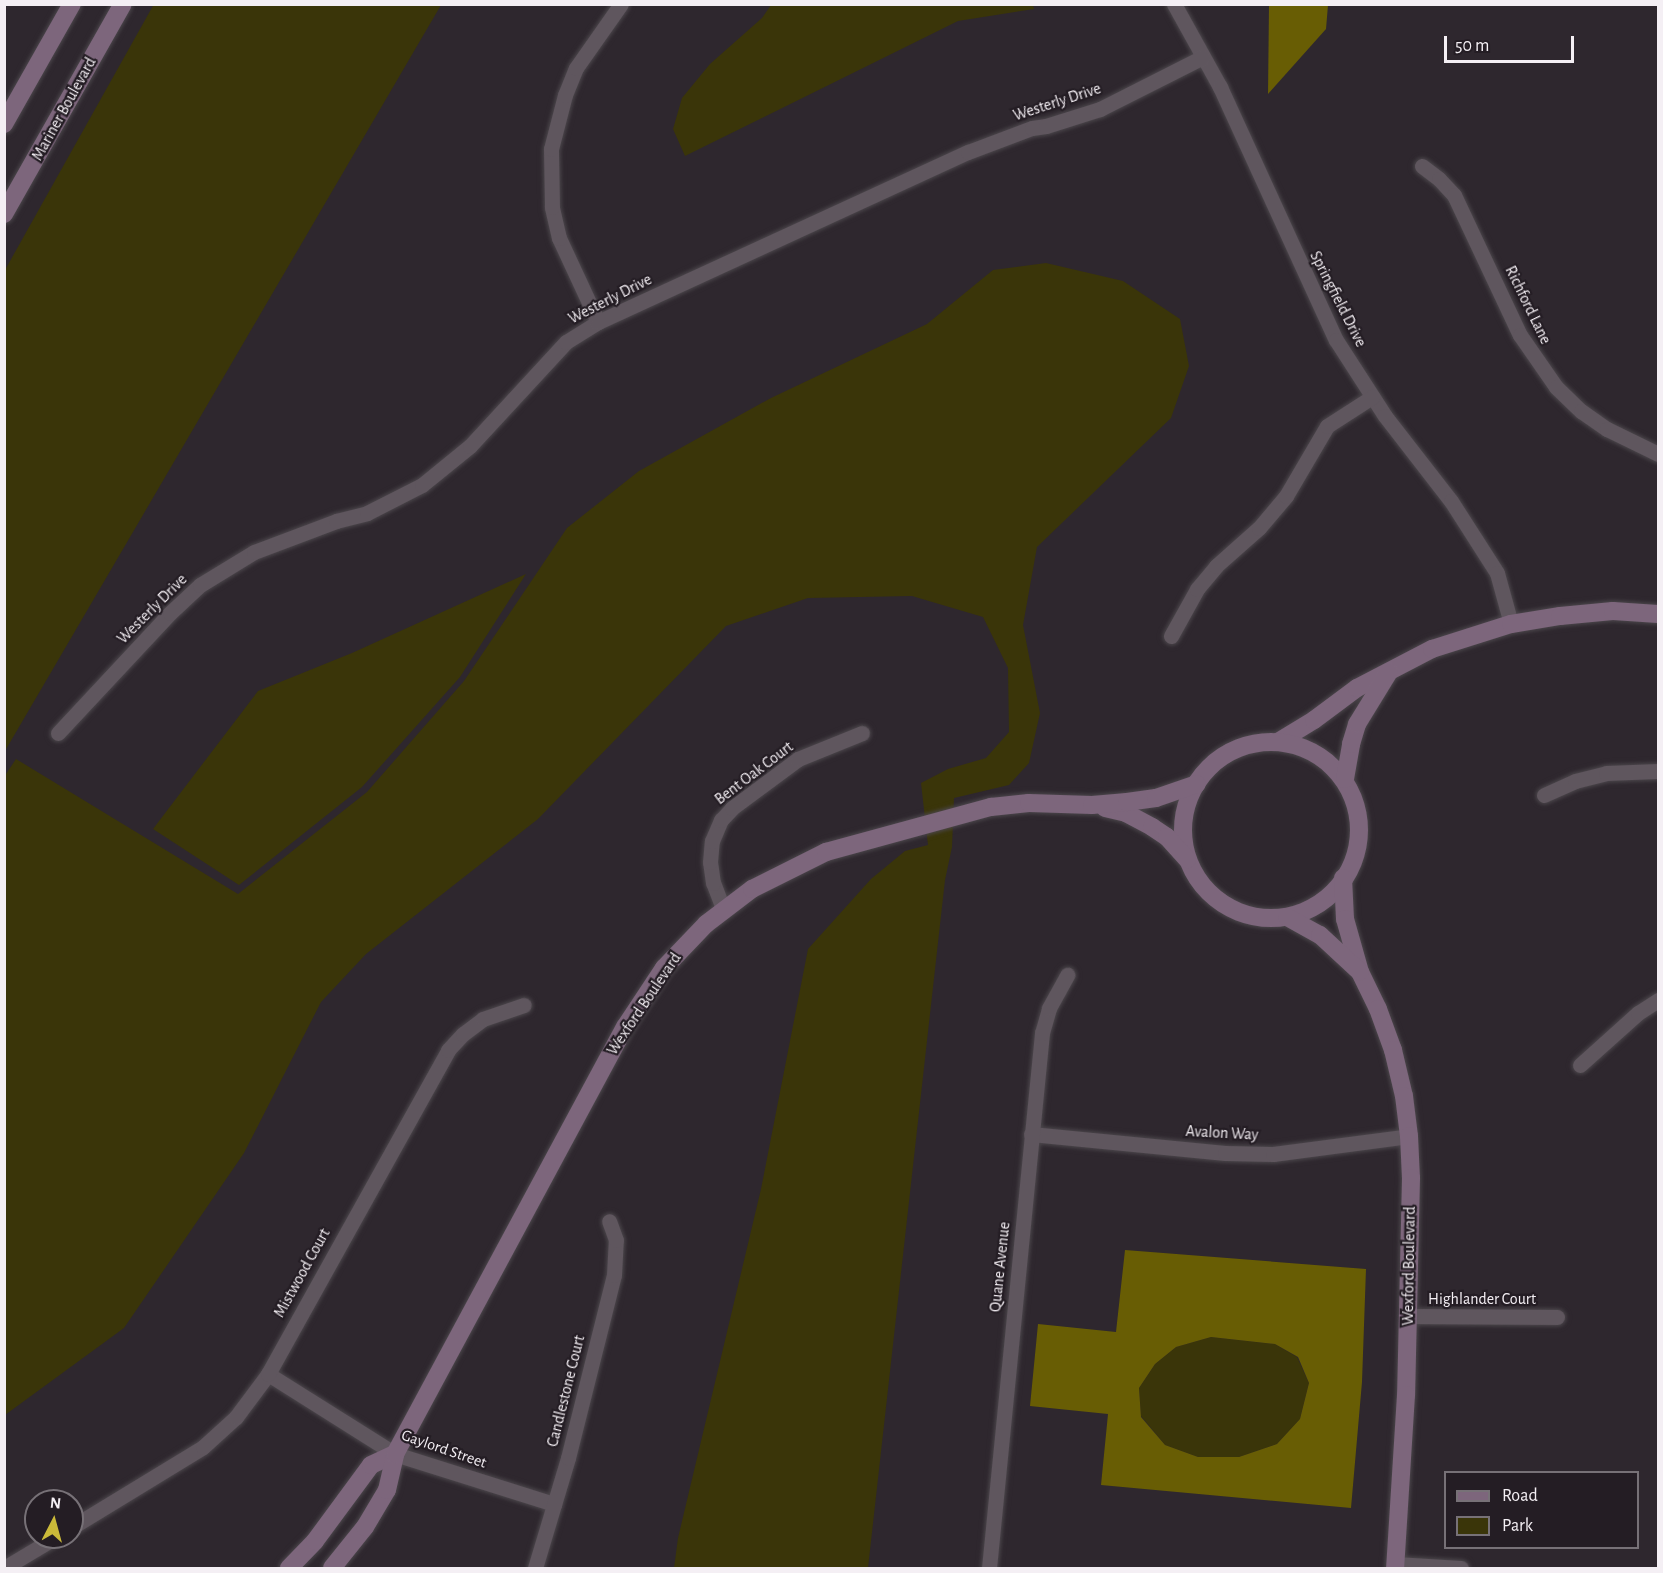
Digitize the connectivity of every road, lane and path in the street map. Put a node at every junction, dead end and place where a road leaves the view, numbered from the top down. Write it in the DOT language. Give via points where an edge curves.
graph roads {
  1 [pos="72,4"];
  2 [pos="123,4"];
  3 [pos="621,4"];
  4 [pos="1174,4"];
  5 [pos="1203,57"];
  6 [pos="4,124"];
  7 [pos="1422,166"];
  8 [pos="4,214"];
  9 [pos="598,322"];
  10 [pos="1372,397"];
  11 [pos="1659,454"];
  12 [pos="1659,614"];
  13 [pos="1511,624"];
  14 [pos="1171,636"];
  15 [pos="1389,672"];
  16 [pos="862,733"];
  17 [pos="58,734"];
  18 [pos="1278,742"];
  19 [pos="1659,771"];
  20 [pos="1345,779"];
  21 [pos="1197,784"];
  22 [pos="1544,795"];
  23 [pos="1092,804"];
  24 [pos="1188,860"];
  25 [pos="1343,878"];
  26 [pos="724,910"];
  27 [pos="1287,917"];
  28 [pos="1360,972"];
  29 [pos="1067,975"];
  30 [pos="1659,1000"];
  31 [pos="524,1005"];
  32 [pos="1580,1065"];
  33 [pos="1031,1134"];
  34 [pos="1409,1136"];
  35 [pos="609,1221"];
  36 [pos="1408,1316"];
  37 [pos="1557,1317"];
  38 [pos="268,1374"];
  39 [pos="395,1454"];
  40 [pos="554,1504"];
  41 [pos="84,1520"];
  42 [pos="36,1549"];
  43 [pos="1395,1566"];
  44 [pos="4,1568"];
  45 [pos="289,1569"];
  46 [pos="332,1569"];
  47 [pos="535,1569"];
  48 [pos="989,1569"];
  49 [pos="1461,1569"];
  1 -- 6 [label="street"];
  2 -- 8 [label="street, Mariner Boulevard"];
  3 -- 9 [label="street" via="576,68 551,149 552,207 559,238"];
  4 -- 5 [label="street, Springfield Drive"];
  5 -- 9 [label="street, Westerly Drive" via="1100,110 1032,128 968,152"];
  5 -- 10 [label="street, Springfield Drive" via="1336,340"];
  7 -- 11 [label="street, Richford Lane" via="1454,195 1520,335 1556,387 1607,429"];
  9 -- 17 [label="street, Westerly Drive" via="566,342 470,446 422,484 367,513 336,520 254,552 200,585"];
  10 -- 13 [label="street, Springfield Drive" via="1451,501 1497,573"];
  10 -- 14 [label="street" via="1327,426 1286,496 1259,528 1210,573"];
  12 -- 13 [label="street" via="1613,611"];
  13 -- 15 [label="street" via="1432,649"];
  15 -- 18 [label="street" via="1357,688"];
  15 -- 20 [label="street" via="1357,724"];
  16 -- 26 [label="street, Bent Oak Court" via="798,759 732,808 722,820 712,841 710,862"];
  18 -- 20 [label="street" via="1315,754"];
  18 -- 21 [label="street" via="1244,747 1226,756"];
  19 -- 22 [label="street" via="1606,773"];
  20 -- 25 [label="street" via="1358,828 1351,862"];
  21 -- 23 [label="street, Wexford Boulevard" via="1156,798"];
  21 -- 24 [label="street" via="1184,819"];
  23 -- 24 [label="street, Wexford Boulevard" via="1126,813 1152,827"];
  23 -- 26 [label="street, Wexford Boulevard" via="991,807 826,852 752,888"];
  24 -- 27 [label="street" via="1197,878 1221,903 1252,917"];
  25 -- 27 [label="street" via="1318,903"];
  25 -- 28 [label="street, Wexford Boulevard" via="1345,919"];
  26 -- 39 [label="street, Wexford Boulevard" via="687,941 664,968 625,1027"];
  27 -- 28 [label="street, Wexford Boulevard" via="1320,935"];
  28 -- 34 [label="street, Wexford Boulevard" via="1393,1050"];
  29 -- 33 [label="street, Quane Avenue" via="1049,1008 1042,1033"];
  30 -- 32 [label="street" via="1638,1013"];
  31 -- 38 [label="street, Mistwood Court" via="483,1019 448,1050"];
  33 -- 34 [label="street, Avalon Way" via="1225,1154 1273,1154"];
  33 -- 48 [label="street, Quane Avenue"];
  34 -- 36 [label="street, Wexford Boulevard"];
  35 -- 40 [label="street, Candlestone Court" via="616,1240 614,1275"];
  36 -- 37 [label="street, Highlander Court"];
  36 -- 43 [label="street, Wexford Boulevard"];
  38 -- 39 [label="street, Gaylord Street"];
  38 -- 41 [label="street, Mistwood Court" via="236,1417 203,1447"];
  39 -- 40 [label="street, Gaylord Street"];
  39 -- 45 [label="street" via="371,1466"];
  39 -- 46 [label="street, Wexford Boulevard" via="387,1490 365,1527"];
  40 -- 47 [label="street, Candlestone Court"];
  42 -- 44 [label="street"];
  43 -- 49 [label="street"];
}
